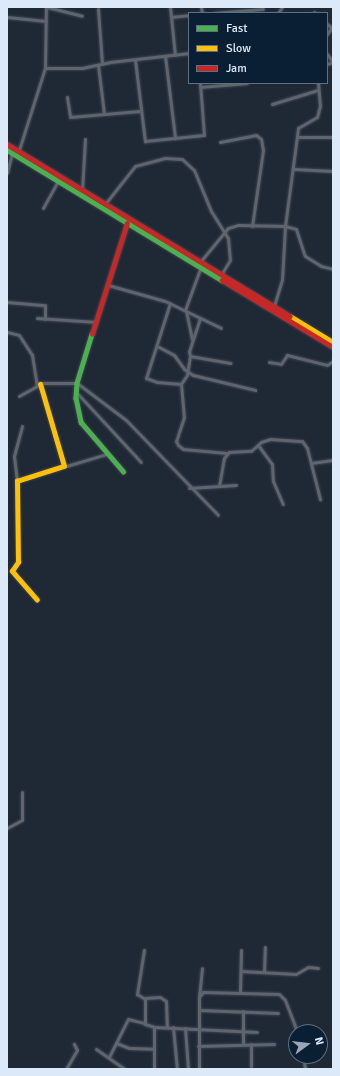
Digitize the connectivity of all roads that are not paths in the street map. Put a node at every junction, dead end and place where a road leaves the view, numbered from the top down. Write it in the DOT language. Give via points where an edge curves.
graph roads {
  1 [pos="46,7"];
  2 [pos="170,7"];
  3 [pos="232,7"];
  4 [pos="263,8"];
  5 [pos="98,9"];
  6 [pos="232,11"];
  7 [pos="223,12"];
  8 [pos="188,15"];
  9 [pos="82,16"];
  10 [pos="7,17"];
  11 [pos="172,17"];
  12 [pos="46,21"];
  13 [pos="188,53"];
  14 [pos="175,55"];
  15 [pos="165,56"];
  16 [pos="135,60"];
  17 [pos="100,64"];
  18 [pos="45,68"];
  19 [pos="224,84"];
  20 [pos="318,84"];
  21 [pos="200,85"];
  22 [pos="318,90"];
  23 [pos="67,97"];
  24 [pos="272,104"];
  25 [pos="140,111"];
  26 [pos="104,114"];
  27 [pos="298,137"];
  28 [pos="333,137"];
  29 [pos="175,138"];
  30 [pos="85,139"];
  31 [pos="220,142"];
  32 [pos="7,144"];
  33 [pos="7,150"];
  34 [pos="12,153"];
  35 [pos="18,154"];
  36 [pos="294,169"];
  37 [pos="333,171"];
  38 [pos="7,173"];
  39 [pos="58,181"];
  40 [pos="82,191"];
  41 [pos="105,204"];
  42 [pos="43,208"];
  43 [pos="127,223"];
  44 [pos="252,226"];
  45 [pos="285,226"];
  46 [pos="224,232"];
  47 [pos="200,262"];
  48 [pos="200,269"];
  49 [pos="333,269"];
  50 [pos="221,275"];
  51 [pos="108,285"];
  52 [pos="7,302"];
  53 [pos="170,303"];
  54 [pos="274,306"];
  55 [pos="186,311"];
  56 [pos="37,318"];
  57 [pos="200,318"];
  58 [pos="45,319"];
  59 [pos="97,322"];
  60 [pos="221,328"];
  61 [pos="7,332"];
  62 [pos="193,340"];
  63 [pos="333,342"];
  64 [pos="157,346"];
  65 [pos="333,347"];
  66 [pos="190,356"];
  67 [pos="333,361"];
  68 [pos="270,362"];
  69 [pos="230,363"];
  70 [pos="186,371"];
  71 [pos="77,383"];
  72 [pos="181,384"];
  73 [pos="38,385"];
  74 [pos="255,390"];
  75 [pos="76,392"];
  76 [pos="19,396"];
  77 [pos="22,426"];
  78 [pos="258,446"];
  79 [pos="227,453"];
  80 [pos="107,454"];
  81 [pos="333,460"];
  82 [pos="142,462"];
  83 [pos="311,463"];
  84 [pos="63,468"];
  85 [pos="123,471"];
  86 [pos="17,481"];
  87 [pos="236,485"];
  88 [pos="219,486"];
  89 [pos="189,488"];
  90 [pos="320,499"];
  91 [pos="283,504"];
  92 [pos="218,515"];
  93 [pos="37,600"];
  94 [pos="22,792"];
  95 [pos="7,828"];
  96 [pos="265,947"];
  97 [pos="144,950"];
  98 [pos="241,950"];
  99 [pos="202,968"];
  100 [pos="318,968"];
  101 [pos="241,971"];
  102 [pos="264,972"];
  103 [pos="240,992"];
  104 [pos="199,997"];
  105 [pos="145,998"];
  106 [pos="198,1010"];
  107 [pos="243,1011"];
  108 [pos="278,1013"];
  109 [pos="144,1023"];
  110 [pos="294,1024"];
  111 [pos="154,1027"];
  112 [pos="167,1027"];
  113 [pos="173,1027"];
  114 [pos="185,1028"];
  115 [pos="198,1028"];
  116 [pos="244,1031"];
  117 [pos="256,1032"];
  118 [pos="116,1043"];
  119 [pos="74,1044"];
  120 [pos="244,1044"];
  121 [pos="251,1044"];
  122 [pos="274,1044"];
  123 [pos="198,1046"];
  124 [pos="96,1049"];
  125 [pos="153,1049"];
  126 [pos="109,1057"];
  127 [pos="251,1066"];
  128 [pos="66,1069"];
  129 [pos="125,1069"];
  130 [pos="154,1069"];
  131 [pos="177,1069"];
  132 [pos="188,1069"];
  133 [pos="199,1069"];
  1 -- 9 [label="street"];
  1 -- 12 [label="street"];
  2 -- 11 [label="street"];
  3 -- 6 [label="street"];
  4 -- 6 [label="street"];
  5 -- 17 [label="street"];
  6 -- 7 [label="street"];
  8 -- 11 [label="street"];
  10 -- 12 [label="street"];
  11 -- 14 [label="street"];
  12 -- 18 [label="street"];
  13 -- 14 [label="street"];
  14 -- 15 [label="street"];
  15 -- 16 [label="street"];
  15 -- 29 [label="street"];
  16 -- 17 [label="street"];
  16 -- 25 [label="street"];
  17 -- 18 [label="street" via="67,70"];
  17 -- 26 [label="street"];
  18 -- 35 [label="street"];
  19 -- 21 [label="street"];
  20 -- 22 [label="street"];
  21 -- 29 [label="street" via="204,134"];
  22 -- 24 [label="street"];
  22 -- 27 [label="street" via="317,117 300,125"];
  23 -- 26 [label="street" via="70,117"];
  25 -- 26 [label="street"];
  25 -- 29 [label="street" via="143,140"];
  27 -- 28 [label="street"];
  27 -- 36 [label="street"];
  30 -- 40 [label="street"];
  31 -- 44 [label="street" via="256,135 261,139 263,150"];
  32 -- 35 [label="street"];
  33 -- 34 [label="street"];
  34 -- 35 [label="street"];
  34 -- 38 [label="street"];
  35 -- 39 [label="street"];
  35 -- 40 [label="street"];
  36 -- 37 [label="street"];
  36 -- 45 [label="street"];
  39 -- 42 [label="street"];
  39 -- 43 [label="street"];
  40 -- 41 [label="street"];
  41 -- 46 [label="street" via="135,166 173,157 182,159 194,170 211,212"];
  41 -- 47 [label="street"];
  43 -- 48 [label="street"];
  43 -- 51 [label="street"];
  44 -- 45 [label="street"];
  44 -- 46 [label="street" via="233,226"];
  45 -- 49 [label="street" via="296,229 305,256 321,266"];
  45 -- 54 [label="street" via="282,280"];
  46 -- 47 [label="street"];
  46 -- 50 [label="street" via="228,238 230,253 228,264"];
  47 -- 50 [label="street"];
  48 -- 55 [label="street"];
  48 -- 65 [label="street"];
  50 -- 54 [label="street"];
  51 -- 53 [label="street"];
  51 -- 59 [label="street"];
  52 -- 58 [label="street" via="45,305"];
  53 -- 55 [label="street"];
  53 -- 64 [label="street"];
  54 -- 63 [label="street"];
  55 -- 57 [label="street"];
  55 -- 62 [label="street"];
  56 -- 58 [label="street"];
  57 -- 60 [label="street"];
  57 -- 62 [label="street"];
  58 -- 59 [label="street"];
  59 -- 71 [label="street"];
  61 -- 73 [label="street" via="19,335 32,355"];
  62 -- 66 [label="street"];
  64 -- 70 [label="street" via="175,356"];
  64 -- 72 [label="street" via="146,378"];
  66 -- 69 [label="street"];
  66 -- 70 [label="street"];
  67 -- 68 [label="street" via="327,365 287,355 281,364"];
  70 -- 72 [label="street"];
  70 -- 74 [label="street"];
  71 -- 73 [label="street"];
  71 -- 75 [label="street"];
  71 -- 89 [label="street" via="126,420"];
  72 -- 79 [label="street" via="184,417 176,441 178,445 183,449"];
  73 -- 76 [label="street"];
  73 -- 84 [label="street"];
  75 -- 80 [label="street" via="81,422"];
  75 -- 82 [label="street"];
  77 -- 86 [label="street" via="14,456"];
  78 -- 79 [label="street" via="251,451"];
  78 -- 83 [label="street" via="265,440 302,441 306,444"];
  78 -- 91 [label="street" via="272,464 273,481"];
  79 -- 88 [label="street"];
  80 -- 84 [label="street"];
  80 -- 85 [label="street"];
  81 -- 83 [label="street"];
  83 -- 90 [label="street"];
  84 -- 86 [label="street"];
  86 -- 93 [label="street" via="18,562 12,573"];
  87 -- 88 [label="street"];
  88 -- 89 [label="street"];
  89 -- 92 [label="street"];
  94 -- 95 [label="street" via="22,820"];
  96 -- 102 [label="street"];
  97 -- 105 [label="street" via="137,994"];
  98 -- 101 [label="street"];
  99 -- 104 [label="street"];
  100 -- 102 [label="street" via="308,967 299,974"];
  101 -- 102 [label="street"];
  101 -- 103 [label="street"];
  103 -- 104 [label="street" via="206,992"];
  103 -- 110 [label="street" via="281,995"];
  104 -- 106 [label="street"];
  105 -- 109 [label="street"];
  105 -- 112 [label="street" via="160,997 166,1001"];
  106 -- 107 [label="street"];
  106 -- 115 [label="street"];
  107 -- 108 [label="street"];
  107 -- 116 [label="street"];
  109 -- 111 [label="street"];
  109 -- 118 [label="street" via="128,1019"];
  111 -- 112 [label="street"];
  111 -- 125 [label="street"];
  112 -- 113 [label="street"];
  113 -- 114 [label="street"];
  113 -- 131 [label="street"];
  114 -- 115 [label="street"];
  114 -- 132 [label="street"];
  115 -- 116 [label="street"];
  115 -- 123 [label="street"];
  116 -- 117 [label="street"];
  116 -- 120 [label="street"];
  118 -- 125 [label="street" via="129,1048"];
  118 -- 126 [label="street"];
  119 -- 128 [label="street" via="77,1050"];
  120 -- 121 [label="street"];
  120 -- 123 [label="street"];
  121 -- 122 [label="street"];
  121 -- 127 [label="street"];
  123 -- 133 [label="street"];
  124 -- 126 [label="street"];
  125 -- 130 [label="street"];
  126 -- 129 [label="street"];
}
